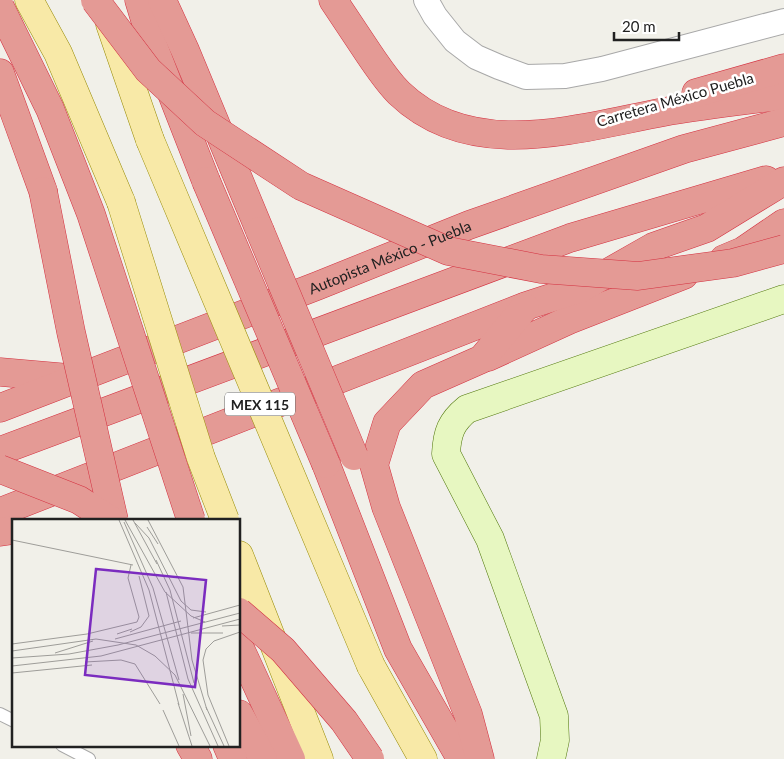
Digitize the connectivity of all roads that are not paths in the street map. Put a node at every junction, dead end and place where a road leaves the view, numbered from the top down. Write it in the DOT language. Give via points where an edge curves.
graph roads {
  1 [pos="29,0"];
  2 [pos="95,0"];
  3 [pos="102,0"];
  4 [pos="139,0"];
  5 [pos="162,0"];
  6 [pos="333,0"];
  7 [pos="426,0"];
  8 [pos="0,7"];
  9 [pos="784,22"];
  10 [pos="784,68"];
  11 [pos="0,73"];
  12 [pos="784,96"];
  13 [pos="784,122"];
  14 [pos="565,130"];
  15 [pos="684,149"];
  16 [pos="784,174"];
  17 [pos="784,181"];
  18 [pos="784,223"];
  19 [pos="784,239"];
  20 [pos="784,249"];
  21 [pos="743,251"];
  22 [pos="784,299"];
  23 [pos="526,306"];
  24 [pos="482,360"];
  25 [pos="0,372"];
  26 [pos="76,378"];
  27 [pos="0,408"];
  28 [pos="0,451"];
  29 [pos="0,469"];
  30 [pos="0,512"];
  31 [pos="110,519"];
  32 [pos="112,519"];
  33 [pos="191,519"];
  34 [pos="225,519"];
  35 [pos="240,558"];
  36 [pos="240,613"];
  37 [pos="240,648"];
  38 [pos="0,714"];
  39 [pos="240,716"];
  40 [pos="12,720"];
  41 [pos="64,746"];
  42 [pos="191,746"];
  43 [pos="227,746"];
  44 [pos="89,759"];
  45 [pos="198,759"];
  46 [pos="233,759"];
  47 [pos="263,759"];
  48 [pos="291,759"];
  49 [pos="319,759"];
  50 [pos="370,759"];
  51 [pos="423,759"];
  52 [pos="462,759"];
  53 [pos="469,759"];
  54 [pos="480,759"];
  55 [pos="551,759"];
  1 -- 34 [label="main road, bridge" via="58,53 121,202 201,458"];
  2 -- 20 [label="highway, bridge" via="148,70 205,124 301,186 448,251 541,269 638,276 734,264"];
  3 -- 51 [label="main road, MEX 115, bridge" via="150,140 372,666"];
  4 -- 52 [label="highway, bridge" via="152,43 206,181 326,464 398,649"];
  5 -- 53 [label="highway, bridge" via="354,456 429,668"];
  6 -- 14 [label="highway" via="390,82 415,106 460,129 510,136"];
  7 -- 9 [label="street" via="454,40 476,57 526,77 565,76 602,69"];
  8 -- 33 [label="highway, bridge" via="50,109 91,214"];
  10 -- 14 [label="highway, Carretera México Puebla"];
  11 -- 32 [label="highway, bridge" via="43,191"];
  12 -- 14 [label="highway" via="686,108"];
  12 -- 15 [label="highway" via="744,122"];
  13 -- 15 [label="highway, Autopista México - Puebla"];
  15 -- 26 [label="highway, Autopista México - Puebla" via="469,225"];
  16 -- 28 [label="highway" via="570,238"];
  17 -- 23 [label="highway" via="707,228 654,248 581,288"];
  18 -- 21 [label="highway"];
  19 -- 21 [label="highway"];
  21 -- 24 [label="highway" via="570,320"];
  22 -- 55 [label="main road" via="467,409 456,418 446,454 490,539 554,716 555,740"];
  23 -- 24 [label="highway"];
  23 -- 30 [label="highway"];
  24 -- 54 [label="highway" via="423,385 387,423 374,465 386,507 468,714"];
  25 -- 26 [label="highway"];
  26 -- 27 [label="highway, Autopista México - Puebla"];
  29 -- 31 [label="highway, bridge" via="79,500"];
  35 -- 49 [label="main road, bridge"];
  36 -- 50 [label="highway, bridge" via="282,650 344,721"];
  37 -- 48 [label="highway"];
  38 -- 40 [label="lane"];
  39 -- 47 [label="highway"];
  41 -- 44 [label="lane"];
  42 -- 45 [label="highway"];
  43 -- 46 [label="highway"];
}
